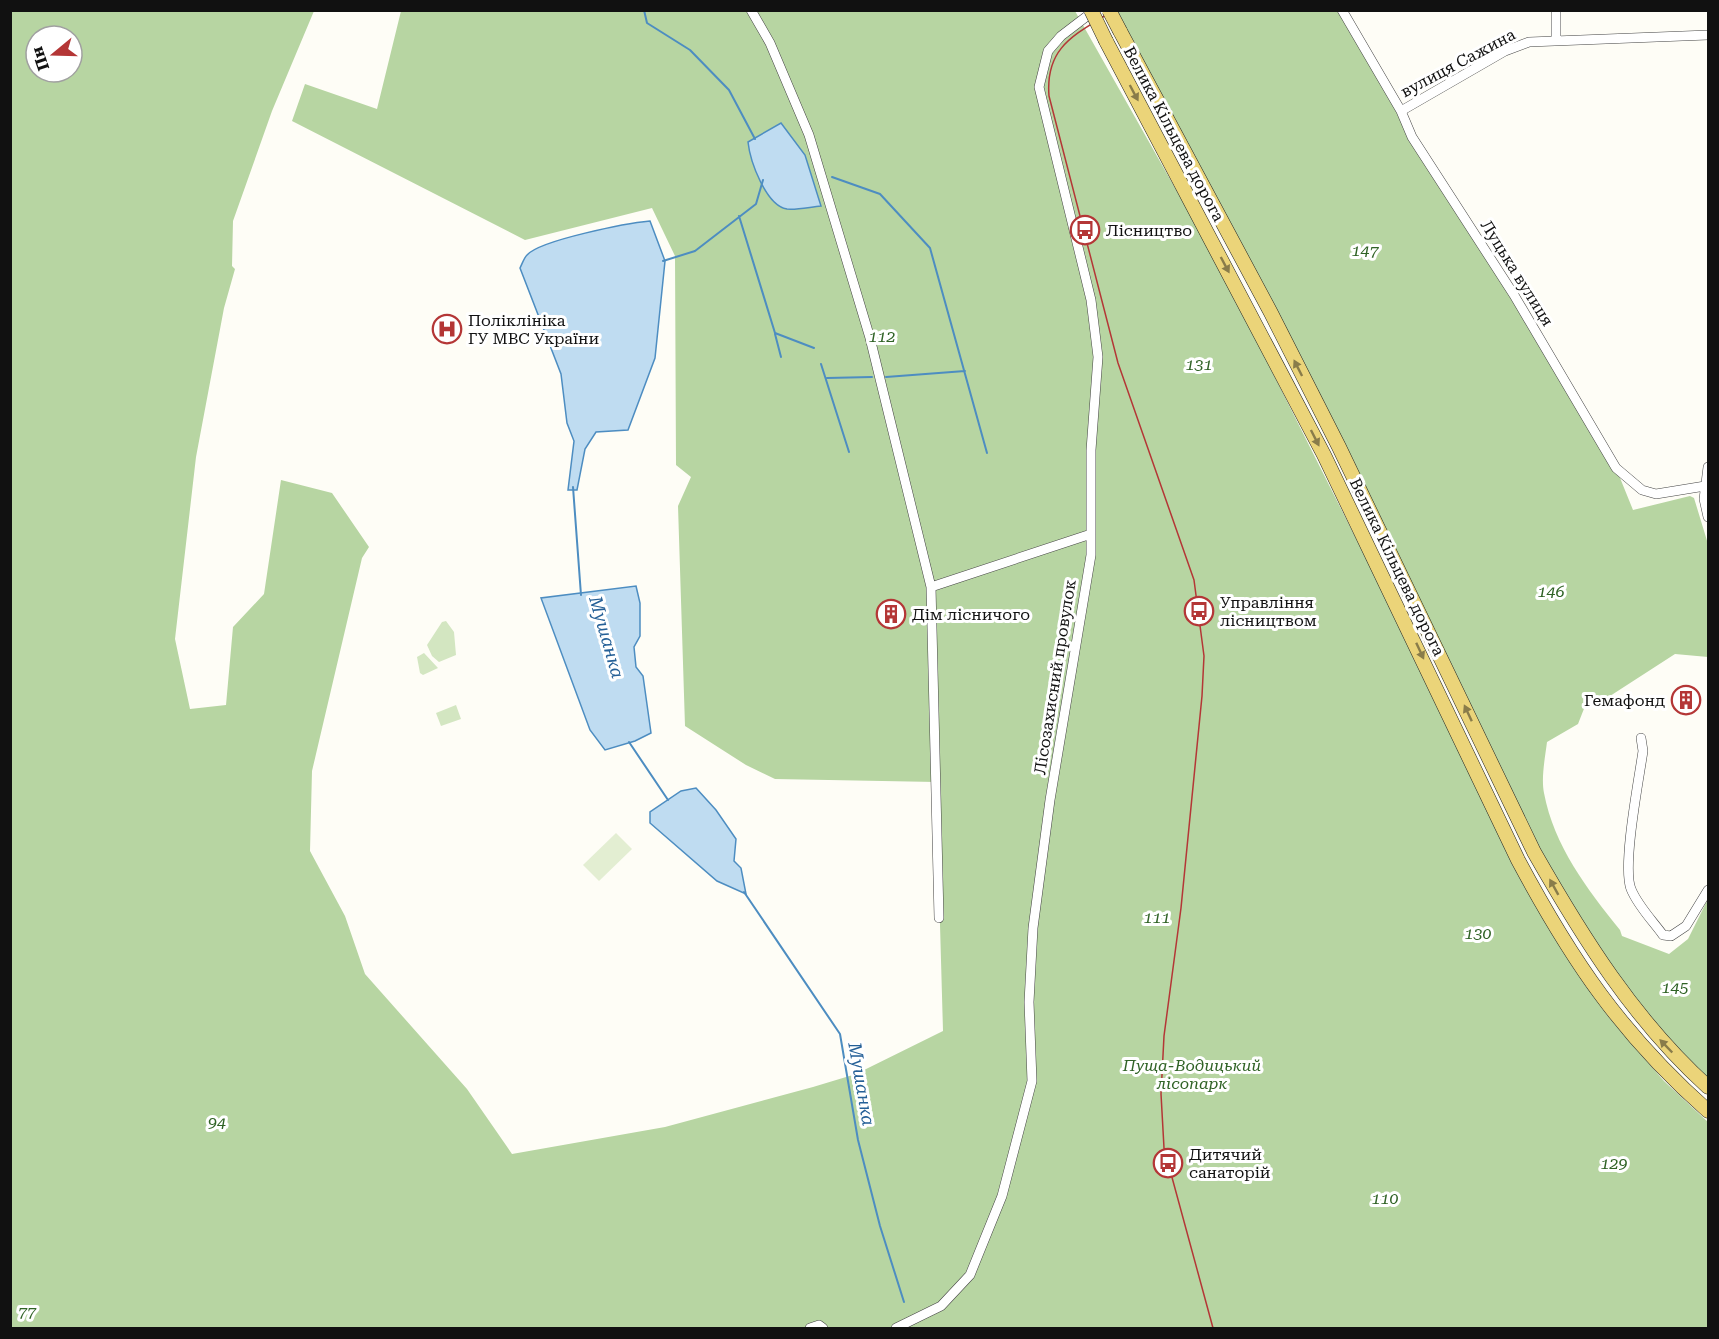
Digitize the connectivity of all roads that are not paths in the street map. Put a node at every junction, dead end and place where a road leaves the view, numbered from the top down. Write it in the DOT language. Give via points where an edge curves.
graph roads {
  1 [pos="751,10"];
  2 [pos="1090,10"];
  3 [pos="1095,10"];
  4 [pos="1109,10"];
  5 [pos="1342,10"];
  6 [pos="1556,10"];
  7 [pos="1708,35"];
  8 [pos="1556,39"];
  9 [pos="1401,111"];
  10 [pos="1708,467"];
  11 [pos="1705,486"];
  12 [pos="1708,518"];
  13 [pos="1091,534"];
  14 [pos="931,587"];
  15 [pos="1641,738"];
  16 [pos="1708,890"];
  17 [pos="939,918"];
  18 [pos="1708,1087"];
  19 [pos="1708,1111"];
  20 [pos="810,1329"];
  21 [pos="823,1329"];
  22 [pos="896,1329"];
  1 -- 14 [label="street" via="770,43 808,135 870,338"];
  2 -- 19 [label="main road, Велика Кільцева дорога, one-way, bridge" via="1324,455 1551,921 1617,1018"];
  3 -- 13 [label="street, Лісозахисний провулок" via="1060,36 1048,51 1039,87 1091,300 1097,342"];
  18 -- 4 [label="main road, Велика Кільцева дорога, one-way, bridge" via="1665,1046 1621,992 1545,871 1281,334"];
  5 -- 9 [label="street, Луцька вулиця"];
  6 -- 8 [label="street"];
  7 -- 8 [label="street, вулиця Сажина"];
  8 -- 9 [label="street, вулиця Сажина" via="1529,42 1505,51"];
  9 -- 11 [label="street, Луцька вулиця" via="1412,137 1514,295 1616,468 1642,490 1656,494"];
  10 -- 11 [label="street"];
  11 -- 12 [label="street"];
  13 -- 14 [label="street"];
  13 -- 22 [label="street, Лісозахисний провулок" via="1091,555 1050,800 1034,928 1029,1002 1032,1081 1002,1196 970,1275 941,1306"];
  14 -- 17 [label="street"];
  15 -- 16 [label="street" via="1630,887 1663,935 1671,936 1686,926"];
  20 -- 21 [label="street" via="819,1325"];
}
